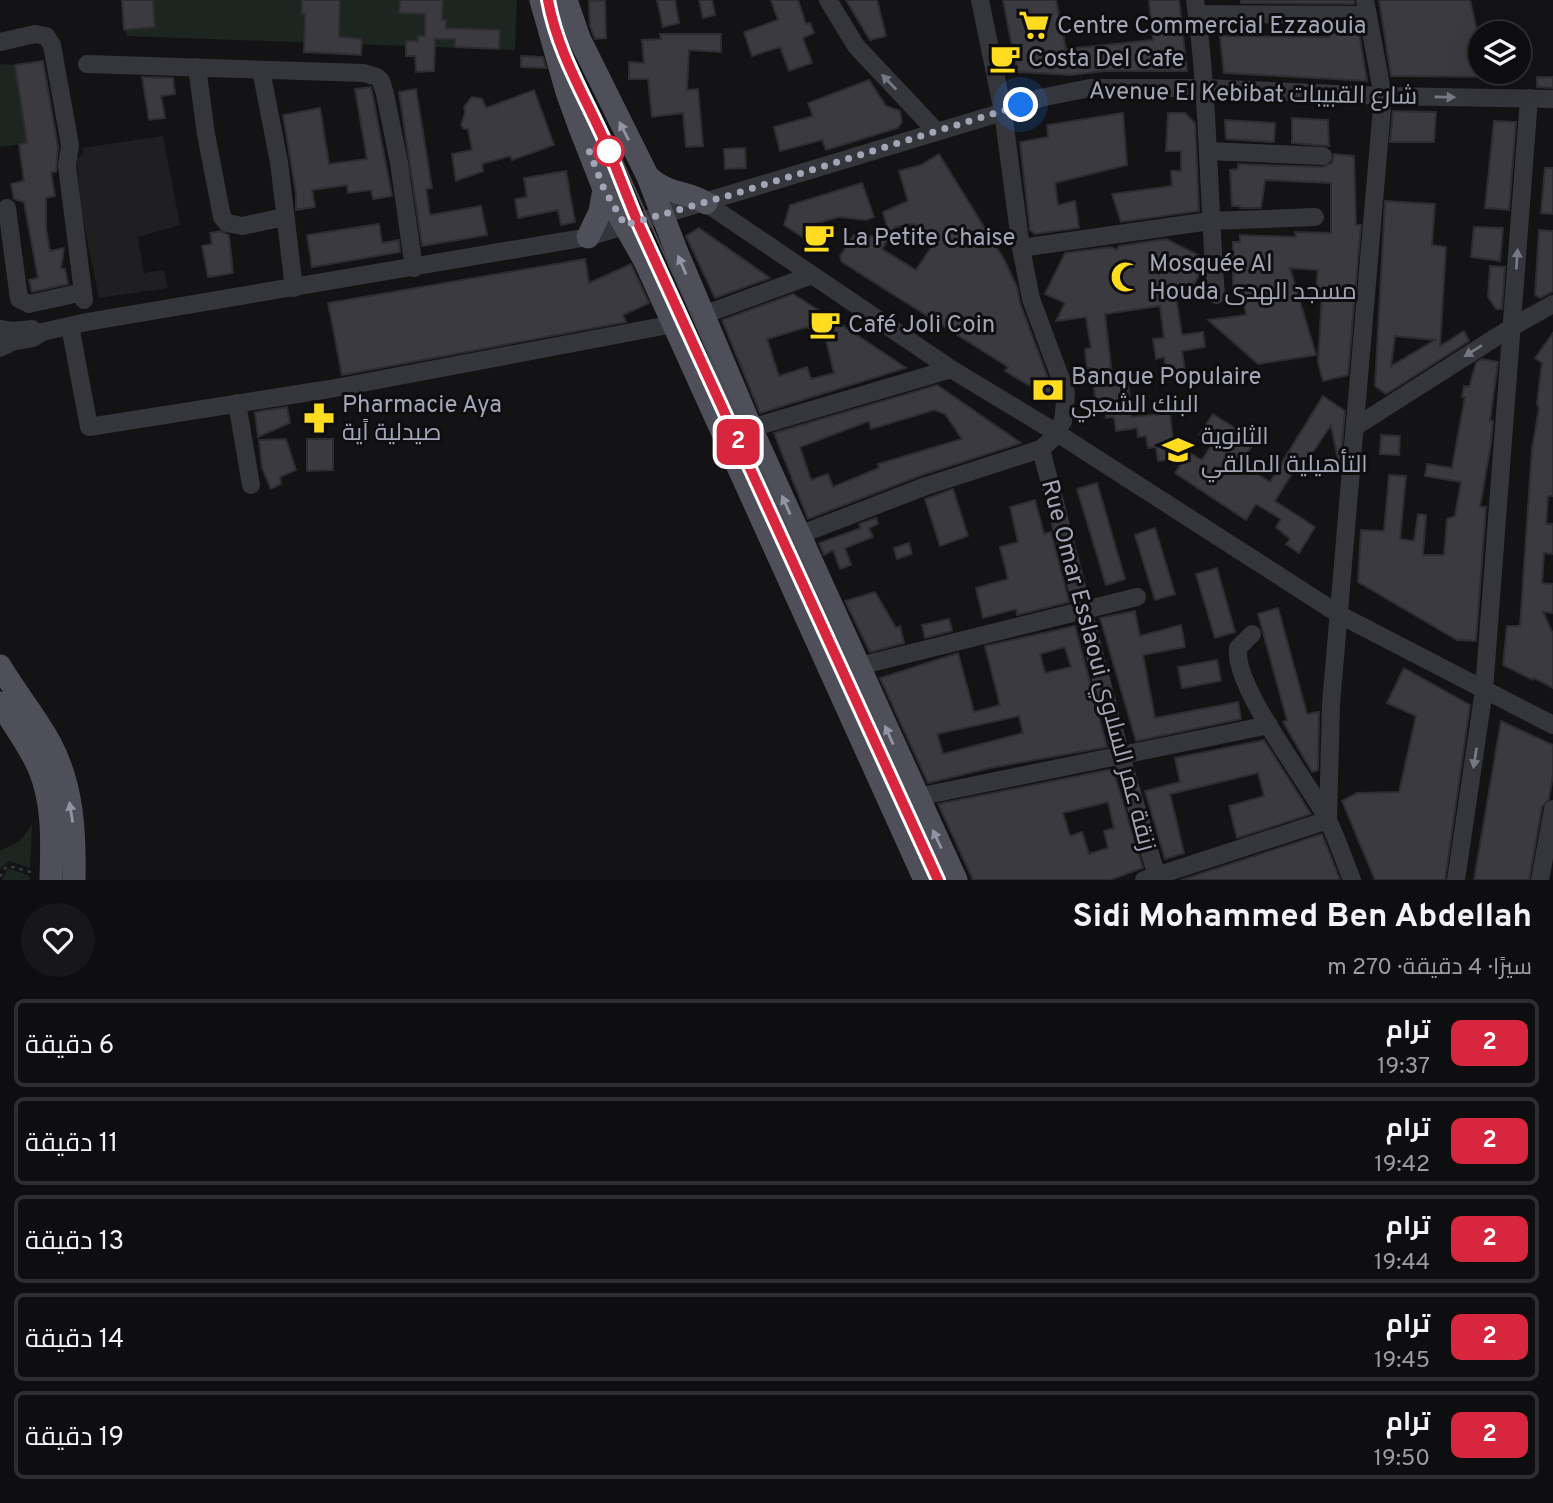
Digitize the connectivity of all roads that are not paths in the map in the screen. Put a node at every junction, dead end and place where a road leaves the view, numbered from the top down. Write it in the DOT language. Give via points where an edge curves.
graph roads {
  1 [pos="541,0"];
  2 [pos="566,0"];
  3 [pos="828,0"];
  4 [pos="980,0"];
  5 [pos="1196,7"];
  6 [pos="1366,7"];
  7 [pos="0,42"];
  8 [pos="87,64"];
  9 [pos="197,67"];
  10 [pos="261,69"];
  11 [pos="1205,88"];
  12 [pos="1383,96"];
  13 [pos="1529,98"];
  14 [pos="1553,99"];
  15 [pos="1003,112"];
  16 [pos="936,131"];
  17 [pos="1208,151"];
  18 [pos="1323,156"];
  19 [pos="648,177"];
  20 [pos="604,189"];
  21 [pos="706,203"];
  22 [pos="7,208"];
  23 [pos="663,215"];
  24 [pos="285,217"];
  25 [pos="1315,217"];
  26 [pos="1210,221"];
  27 [pos="631,224"];
  28 [pos="588,237"];
  29 [pos="1021,248"];
  30 [pos="414,268"];
  31 [pos="812,275"];
  32 [pos="294,288"];
  33 [pos="1216,295"];
  34 [pos="1553,304"];
  35 [pos="82,309"];
  36 [pos="703,315"];
  37 [pos="674,324"];
  38 [pos="1512,327"];
  39 [pos="0,329"];
  40 [pos="41,332"];
  41 [pos="0,348"];
  42 [pos="951,369"];
  43 [pos="237,403"];
  44 [pos="1355,427"];
  45 [pos="751,428"];
  46 [pos="1057,433"];
  47 [pos="1041,449"];
  48 [pos="251,485"];
  49 [pos="799,535"];
  50 [pos="1137,597"];
  51 [pos="1084,610"];
  52 [pos="1340,615"];
  53 [pos="1252,634"];
  54 [pos="859,666"];
  55 [pos="0,667"];
  56 [pos="1484,690"];
  57 [pos="0,703"];
  58 [pos="1269,725"];
  59 [pos="1553,725"];
  60 [pos="1121,756"];
  61 [pos="917,797"];
  62 [pos="1553,809"];
  63 [pos="1328,820"];
  64 [pos="42,876"];
  65 [pos="1153,879"];
  66 [pos="74,880"];
  67 [pos="925,880"];
  68 [pos="956,880"];
  69 [pos="1352,880"];
  70 [pos="1456,880"];
  71 [pos="1540,880"];
  1 -- 20 [label="main road" via="567,92"];
  19 -- 2 [label="main road, one-way" via="579,38"];
  16 -- 3 [label="street, one-way" via="856,46"];
  4 -- 15 [label="street"];
  5 -- 6 [label="street"];
  5 -- 11 [label="street"];
  6 -- 12 [label="street"];
  7 -- 35 [label="street" via="35,34 46,36 52,46 70,145 67,166"];
  8 -- 9 [label="street"];
  9 -- 10 [label="street"];
  9 -- 24 [label="street" via="222,217 242,226"];
  10 -- 24 [label="street"];
  10 -- 30 [label="street" via="364,73 381,81"];
  11 -- 12 [label="street, Avenue El Kebibat شارع القبيبات"];
  11 -- 15 [label="street, Avenue El Kebibat شارع القبيبات" via="1090,88 1040,98"];
  11 -- 17 [label="street"];
  12 -- 13 [label="street, Avenue El Kebibat شارع القبيبات, one-way"];
  12 -- 44 [label="street"];
  13 -- 14 [label="street, Avenue El Kebibat شارع القبيبات"];
  38 -- 13 [label="street, one-way"];
  15 -- 16 [label="street, Avenue El Kebibat شارع القبيبات"];
  15 -- 29 [label="street"];
  16 -- 21 [label="street, Avenue El Kebibat شارع القبيبات"];
  17 -- 18 [label="street"];
  17 -- 26 [label="street"];
  19 -- 21 [label="main road" via="671,192"];
  19 -- 23 [label="main road"];
  20 -- 27 [label="main road"];
  20 -- 28 [label="main road"];
  21 -- 23 [label="street, Avenue El Kebibat شارع القبيبات"];
  21 -- 31 [label="street"];
  22 -- 35 [label="street" via="19,299"];
  23 -- 27 [label="street, Avenue El Kebibat شارع القبيبات"];
  36 -- 23 [label="main road, one-way"];
  24 -- 32 [label="street"];
  25 -- 26 [label="street"];
  26 -- 29 [label="street"];
  26 -- 33 [label="street"];
  27 -- 28 [label="street, Avenue El Kebibat شارع القبيبات"];
  27 -- 37 [label="main road"];
  28 -- 30 [label="street, Avenue El Kebibat شارع القبيبات"];
  29 -- 46 [label="street" via="1031,299 1066,393 1066,409"];
  30 -- 32 [label="street, Avenue El Kebibat شارع القبيبات"];
  31 -- 36 [label="street"];
  31 -- 42 [label="street"];
  32 -- 35 [label="street, Avenue El Kebibat شارع القبيبات"];
  34 -- 38 [label="street"];
  35 -- 40 [label="street"];
  35 -- 43 [label="street" via="89,426"];
  36 -- 45 [label="main road"];
  37 -- 43 [label="street"];
  37 -- 67 [label="main road"];
  38 -- 44 [label="street, one-way"];
  38 -- 56 [label="street"];
  39 -- 40 [label="street"];
  40 -- 41 [label="street"];
  42 -- 45 [label="street"];
  42 -- 46 [label="street"];
  43 -- 48 [label="street"];
  44 -- 52 [label="street"];
  49 -- 45 [label="main road, one-way"];
  46 -- 47 [label="street"];
  46 -- 52 [label="street"];
  47 -- 49 [label="street" via="926,486"];
  47 -- 51 [label="street, Rue Omar Esslaoui زنقة عمر السلاوي"];
  49 -- 54 [label="main road"];
  50 -- 51 [label="street"];
  51 -- 54 [label="street"];
  51 -- 60 [label="street, Rue Omar Esslaoui زنقة عمر السلاوي"];
  52 -- 56 [label="street"];
  52 -- 63 [label="street" via="1331,704"];
  53 -- 58 [label="street" via="1238,648 1238,666"];
  61 -- 54 [label="main road, one-way"];
  66 -- 55 [label="main road, one-way" via="71,806 59,763"];
  56 -- 59 [label="street"];
  56 -- 70 [label="street, one-way"];
  57 -- 64 [label="main road" via="33,755 45,785 51,817"];
  58 -- 60 [label="street"];
  58 -- 63 [label="street"];
  60 -- 61 [label="street"];
  60 -- 65 [label="street, Rue Omar Esslaoui زنقة عمر السلاوي"];
  68 -- 61 [label="main road, one-way"];
  62 -- 71 [label="street"];
  63 -- 65 [label="street"];
  63 -- 69 [label="street"];
}
